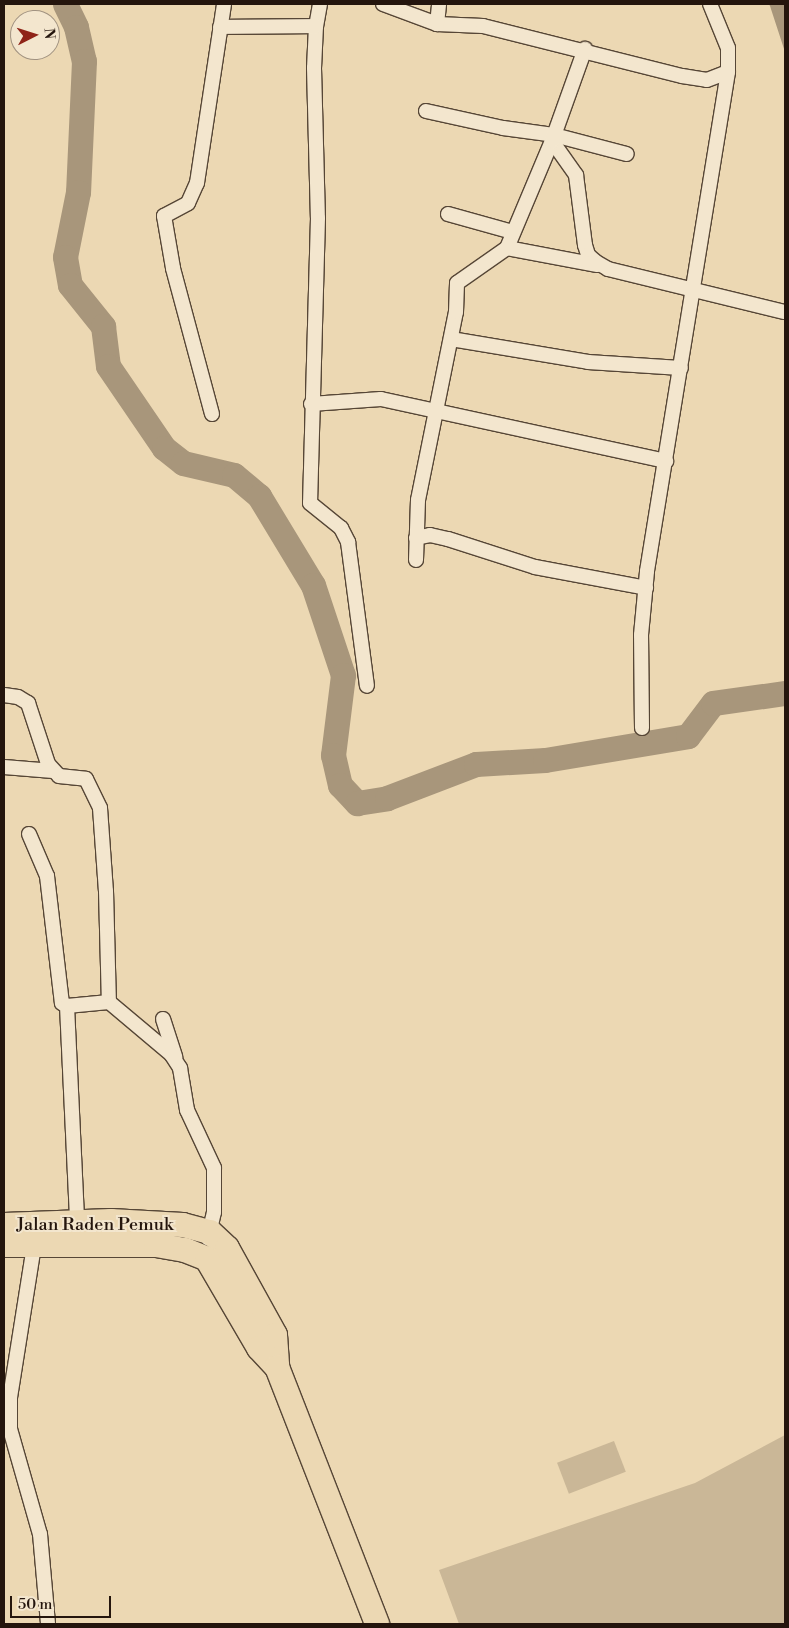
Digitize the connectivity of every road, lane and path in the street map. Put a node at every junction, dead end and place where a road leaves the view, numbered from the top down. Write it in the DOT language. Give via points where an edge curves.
graph roads {
  1 [pos="224,4"];
  2 [pos="320,4"];
  3 [pos="383,4"];
  4 [pos="439,4"];
  5 [pos="710,4"];
  6 [pos="437,24"];
  7 [pos="316,26"];
  8 [pos="220,27"];
  9 [pos="585,49"];
  10 [pos="728,72"];
  11 [pos="426,111"];
  12 [pos="553,138"];
  13 [pos="627,154"];
  14 [pos="448,214"];
  15 [pos="513,232"];
  16 [pos="507,248"];
  17 [pos="601,265"];
  18 [pos="692,290"];
  19 [pos="785,312"];
  20 [pos="451,339"];
  21 [pos="681,368"];
  22 [pos="311,404"];
  23 [pos="437,411"];
  24 [pos="212,414"];
  25 [pos="666,461"];
  26 [pos="416,538"];
  27 [pos="416,560"];
  28 [pos="646,588"];
  29 [pos="367,686"];
  30 [pos="4,695"];
  31 [pos="642,728"];
  32 [pos="4,766"];
  33 [pos="53,770"];
  34 [pos="29,834"];
  35 [pos="109,1002"];
  36 [pos="67,1006"];
  37 [pos="163,1019"];
  38 [pos="176,1059"];
  39 [pos="77,1222"];
  40 [pos="4,1226"];
  41 [pos="210,1232"];
  42 [pos="4,1245"];
  43 [pos="34,1246"];
  44 [pos="201,1255"];
  45 [pos="277,1368"];
  46 [pos="7,1428"];
  47 [pos="48,1624"];
  48 [pos="376,1624"];
  1 -- 8 [label="street"];
  2 -- 7 [label="street"];
  3 -- 6 [label="street"];
  4 -- 6 [label="street"];
  5 -- 10 [label="street" via="728,48"];
  6 -- 9 [label="street" via="483,26"];
  7 -- 8 [label="street"];
  7 -- 22 [label="street" via="318,209"];
  8 -- 24 [label="street" via="197,182 188,203 164,216 173,268"];
  9 -- 10 [label="street" via="707,80"];
  9 -- 12 [label="street"];
  10 -- 18 [label="street"];
  11 -- 12 [label="street"];
  12 -- 13 [label="street"];
  12 -- 15 [label="street"];
  12 -- 17 [label="street" via="576,175 586,250"];
  14 -- 15 [label="street"];
  15 -- 16 [label="street"];
  16 -- 17 [label="street"];
  16 -- 20 [label="street" via="457,283"];
  17 -- 18 [label="street"];
  18 -- 19 [label="street"];
  18 -- 21 [label="street"];
  20 -- 21 [label="street" via="588,362"];
  20 -- 23 [label="street"];
  21 -- 25 [label="street"];
  22 -- 23 [label="street" via="381,399"];
  22 -- 29 [label="street" via="310,503 341,528 348,542"];
  23 -- 25 [label="street"];
  23 -- 26 [label="street" via="418,500"];
  25 -- 28 [label="street"];
  26 -- 27 [label="street"];
  26 -- 28 [label="street" via="448,539 535,567"];
  28 -- 31 [label="street" via="641,635"];
  30 -- 33 [label="street" via="18,697 28,703 48,764"];
  32 -- 33 [label="street"];
  33 -- 35 [label="street" via="59,776 86,779 102,817"];
  34 -- 36 [label="street" via="47,876 62,1003"];
  35 -- 36 [label="street"];
  35 -- 38 [label="street"];
  36 -- 39 [label="street"];
  37 -- 38 [label="street"];
  38 -- 41 [label="street" via="187,1110 214,1168 215,1197"];
  39 -- 40 [label="highway, Jalan Raden Pemuk"];
  39 -- 41 [label="highway, Jalan Raden Pemuk" via="183,1225"];
  41 -- 44 [label="street"];
  41 -- 45 [label="highway, Jalan Raden Pemuk" via="227,1248 275,1335"];
  42 -- 43 [label="highway, Jalan Raden Pemuk"];
  43 -- 44 [label="highway, Jalan Raden Pemuk" via="156,1245"];
  43 -- 46 [label="street"];
  44 -- 45 [label="highway, Jalan Raden Pemuk" via="225,1286 259,1348"];
  45 -- 48 [label="highway, Jalan Raden Pemuk"];
  46 -- 47 [label="street" via="40,1534"];
}
